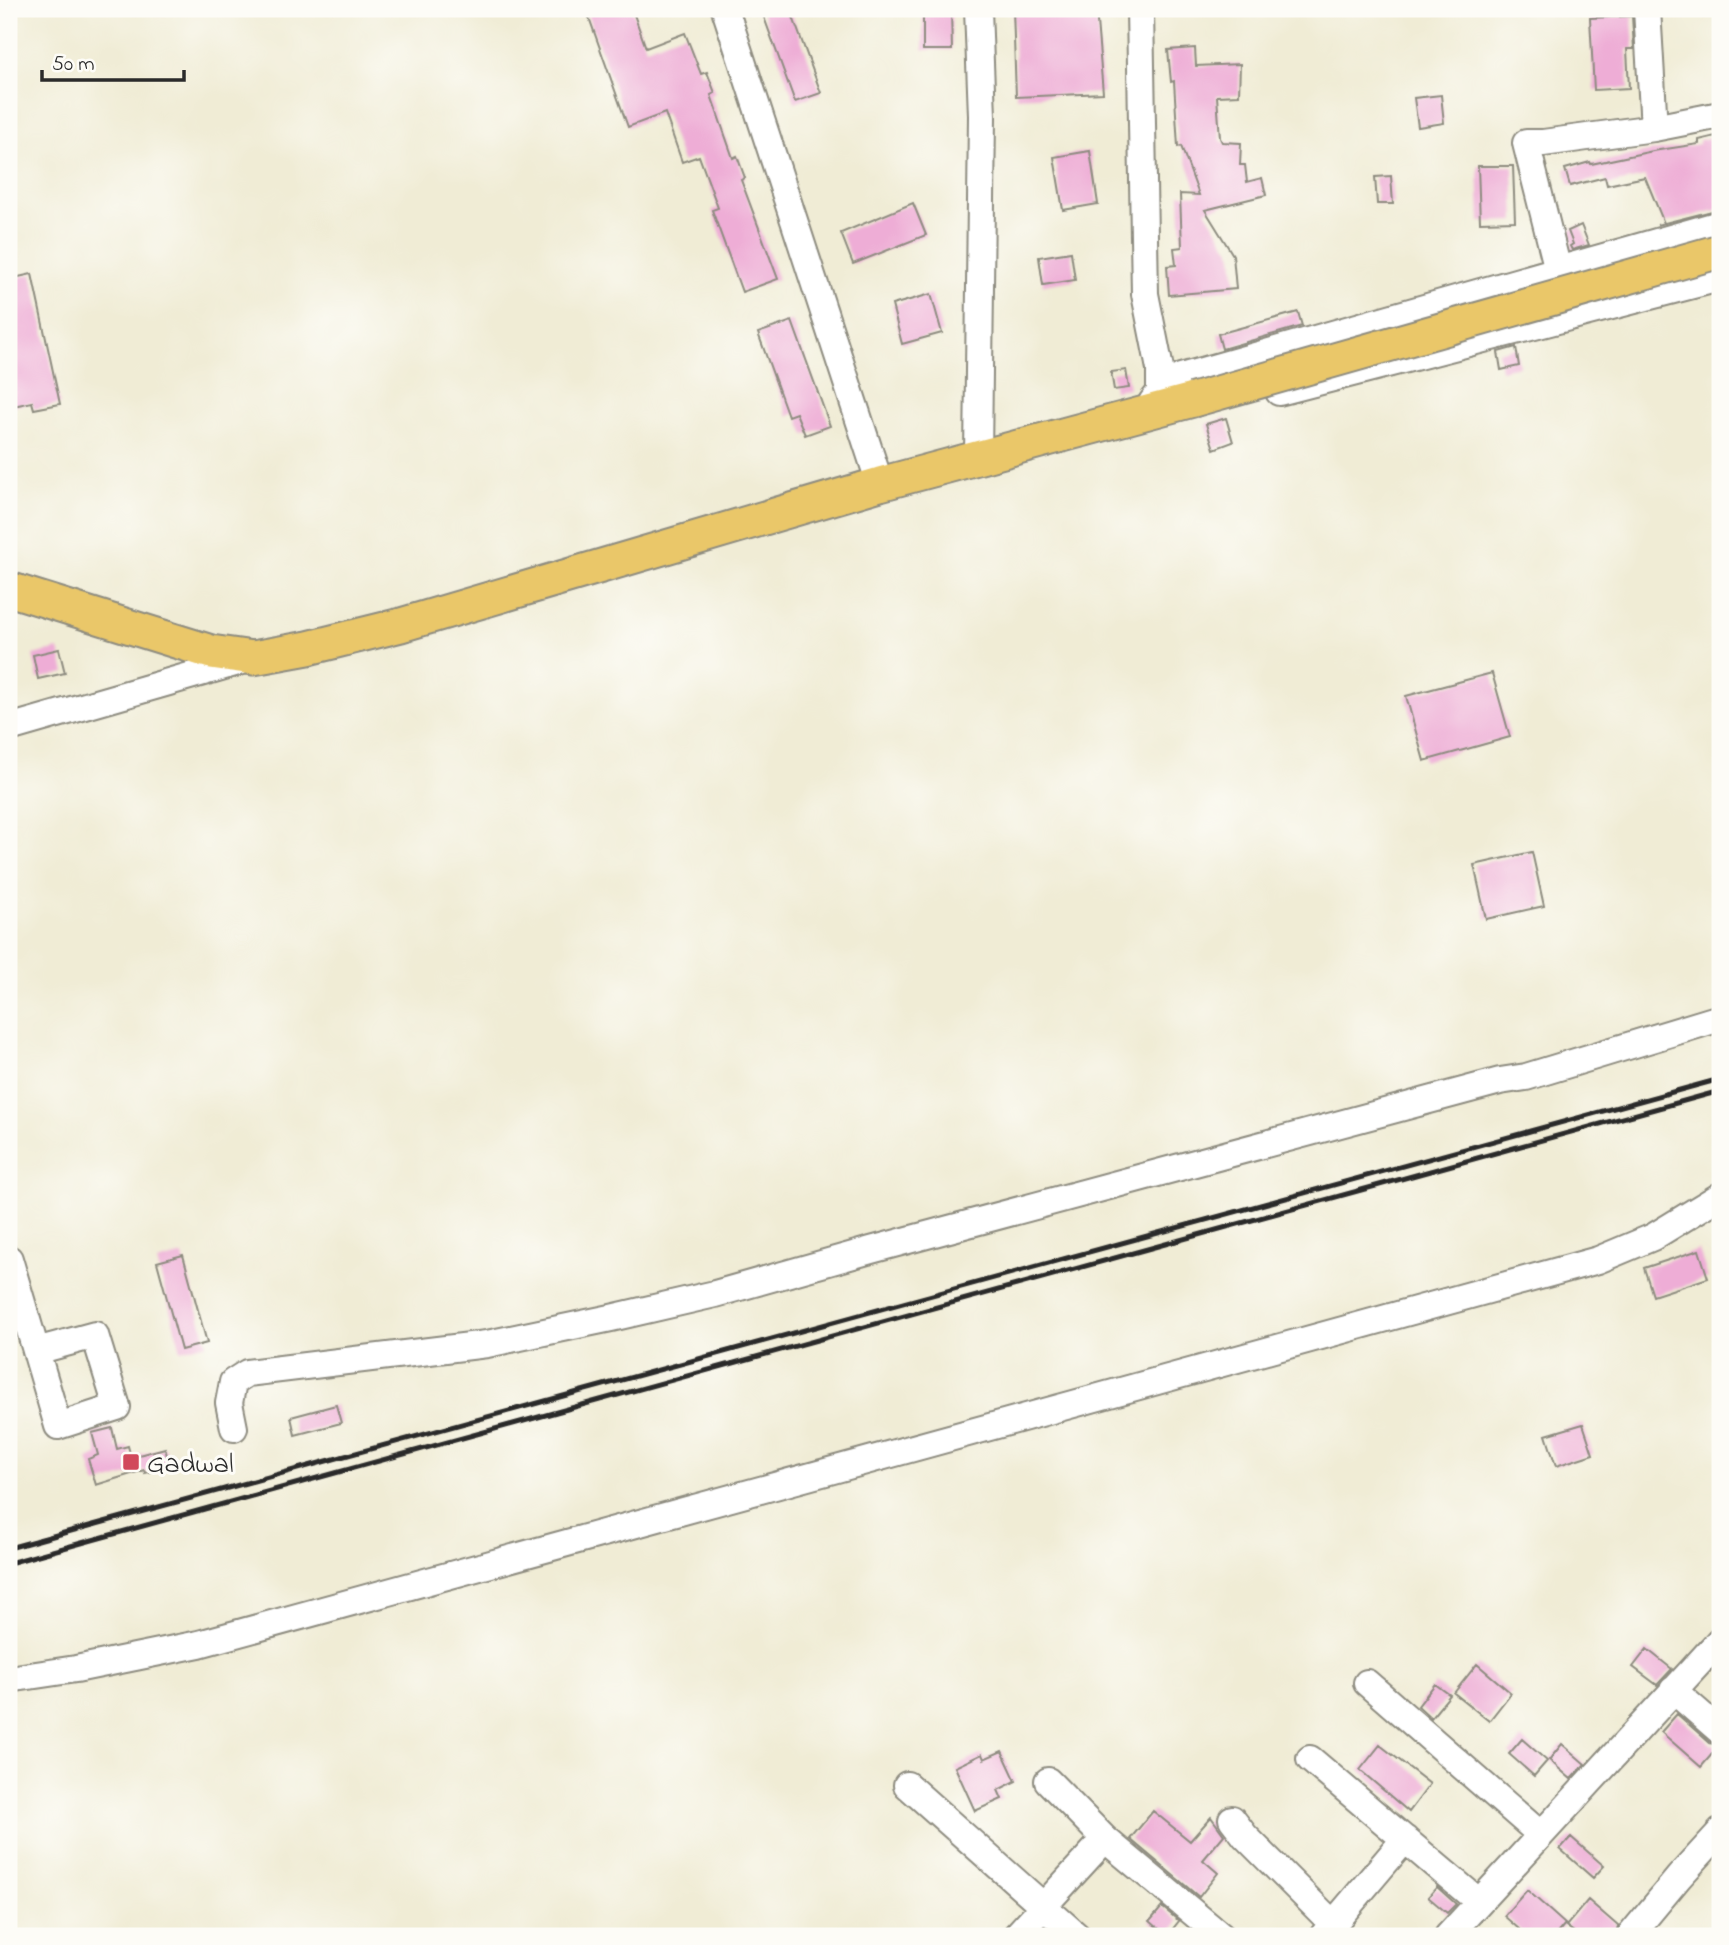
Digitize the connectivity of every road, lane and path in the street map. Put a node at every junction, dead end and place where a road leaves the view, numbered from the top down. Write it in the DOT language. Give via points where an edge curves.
graph roads {
  1 [pos="725,9"];
  2 [pos="978,9"];
  3 [pos="1140,9"];
  4 [pos="1647,9"];
  5 [pos="1720,115"];
  6 [pos="1654,128"];
  7 [pos="1720,224"];
  8 [pos="1558,271"];
  9 [pos="1720,273"];
  10 [pos="1571,317"];
  11 [pos="1150,403"];
  12 [pos="978,457"];
  13 [pos="880,484"];
  14 [pos="9,589"];
  15 [pos="253,658"];
  16 [pos="9,727"];
  17 [pos="1720,1018"];
  18 [pos="1720,1196"];
  19 [pos="12,1271"];
  20 [pos="36,1351"];
  21 [pos="234,1428"];
  22 [pos="1720,1640"];
  23 [pos="9,1679"];
  24 [pos="1367,1683"];
  25 [pos="1673,1690"];
  26 [pos="1720,1731"];
  27 [pos="1310,1759"];
  28 [pos="1048,1781"];
  29 [pos="907,1785"];
  30 [pos="1232,1819"];
  31 [pos="1720,1832"];
  32 [pos="1541,1835"];
  33 [pos="1105,1839"];
  34 [pos="1405,1839"];
  35 [pos="1479,1902"];
  36 [pos="1044,1907"];
  37 [pos="1328,1930"];
  38 [pos="1016,1936"];
  39 [pos="1077,1936"];
  40 [pos="1221,1936"];
  41 [pos="1448,1936"];
  42 [pos="1630,1936"];
  1 -- 13 [label="street"];
  2 -- 12 [label="street" via="982,116"];
  3 -- 11 [label="street" via="1145,294 1160,369"];
  4 -- 6 [label="street"];
  5 -- 6 [label="street"];
  6 -- 8 [label="street" via="1525,143"];
  7 -- 8 [label="street"];
  8 -- 10 [label="street"];
  8 -- 11 [label="street" via="1181,377"];
  9 -- 10 [label="street"];
  9 -- 11 [label="main road, bridge" via="1193,400"];
  10 -- 11 [label="street" via="1195,414 1168,418"];
  11 -- 12 [label="main road"];
  12 -- 13 [label="main road"];
  13 -- 15 [label="main road" via="401,625"];
  14 -- 15 [label="main road" via="211,652"];
  15 -- 16 [label="street"];
  17 -- 21 [label="street" via="1526,1077 702,1297 487,1344 247,1373 233,1382 229,1403"];
  18 -- 23 [label="street" via="1653,1237 1598,1260 199,1644"];
  19 -- 20 [label="street"];
  22 -- 25 [label="street"];
  24 -- 32 [label="street"];
  25 -- 26 [label="street"];
  25 -- 32 [label="street"];
  27 -- 34 [label="street"];
  28 -- 33 [label="street"];
  29 -- 36 [label="street"];
  30 -- 37 [label="street"];
  31 -- 42 [label="street"];
  32 -- 35 [label="street"];
  33 -- 36 [label="street"];
  33 -- 40 [label="street"];
  34 -- 35 [label="street"];
  34 -- 37 [label="street"];
  35 -- 41 [label="street"];
  36 -- 38 [label="street"];
  36 -- 39 [label="street"];
}
